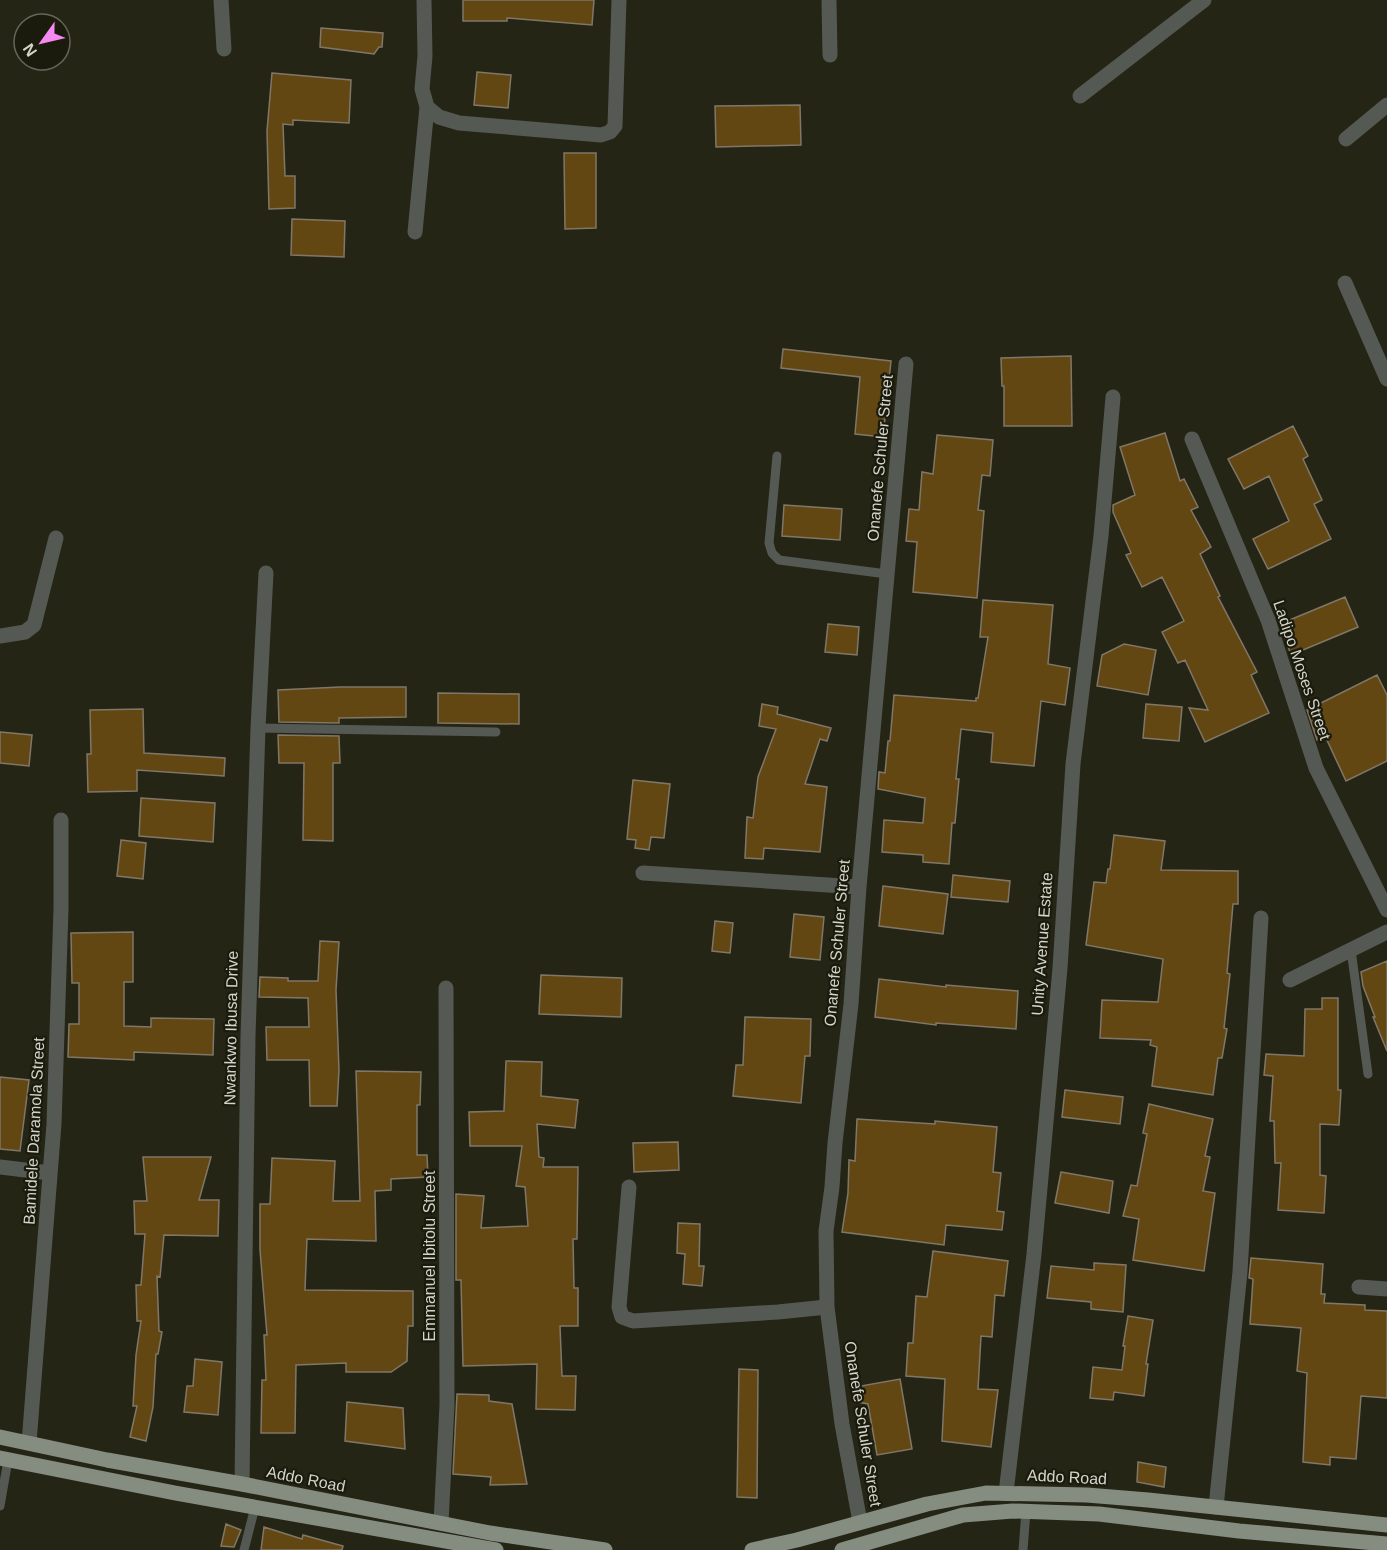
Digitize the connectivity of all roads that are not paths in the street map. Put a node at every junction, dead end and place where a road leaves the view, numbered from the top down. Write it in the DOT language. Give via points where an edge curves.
graph roads {
  1 [pos="220,0"];
  2 [pos="424,0"];
  3 [pos="619,0"];
  4 [pos="829,0"];
  5 [pos="1204,0"];
  6 [pos="224,50"];
  7 [pos="830,56"];
  8 [pos="1080,96"];
  9 [pos="1387,105"];
  10 [pos="427,107"];
  11 [pos="1346,139"];
  12 [pos="415,232"];
  13 [pos="1345,283"];
  14 [pos="906,364"];
  15 [pos="1387,378"];
  16 [pos="1113,397"];
  17 [pos="1192,439"];
  18 [pos="777,456"];
  19 [pos="56,538"];
  20 [pos="267,573"];
  21 [pos="887,574"];
  22 [pos="0,636"];
  23 [pos="258,728"];
  24 [pos="496,732"];
  25 [pos="61,820"];
  26 [pos="642,873"];
  27 [pos="859,886"];
  28 [pos="1387,910"];
  29 [pos="1261,918"];
  30 [pos="1387,932"];
  31 [pos="1351,950"];
  32 [pos="1290,980"];
  33 [pos="446,988"];
  34 [pos="1368,1074"];
  35 [pos="0,1167"];
  36 [pos="50,1173"];
  37 [pos="629,1187"];
  38 [pos="1359,1287"];
  39 [pos="1387,1289"];
  40 [pos="827,1307"];
  41 [pos="0,1437"];
  42 [pos="29,1443"];
  43 [pos="4,1459"];
  44 [pos="242,1484"];
  45 [pos="1006,1493"];
  46 [pos="0,1506"];
  47 [pos="255,1507"];
  48 [pos="1216,1507"];
  49 [pos="1026,1511"];
  50 [pos="860,1522"];
  51 [pos="441,1523"];
  52 [pos="1387,1525"];
  53 [pos="1387,1544"];
  54 [pos="1347,1545"];
  55 [pos="243,1550"];
  56 [pos="496,1550"];
  57 [pos="605,1550"];
  58 [pos="752,1550"];
  59 [pos="842,1550"];
  60 [pos="1023,1550"];
  1 -- 6 [label="street"];
  2 -- 10 [label="street" via="422,89"];
  3 -- 10 [label="street" via="615,126 610,132 601,135 459,123 439,117"];
  4 -- 7 [label="street"];
  5 -- 8 [label="street"];
  9 -- 11 [label="street"];
  10 -- 12 [label="street"];
  13 -- 15 [label="street"];
  14 -- 21 [label="street, Onanefe Schuler Street"];
  16 -- 45 [label="street, Unity Avenue Estate" via="1101,536 1072,775 1060,968 1034,1254"];
  17 -- 28 [label="street, Ladipo Moses Street" via="1268,621 1316,768"];
  18 -- 21 [label="lane" via="769,543 772,552 780,560"];
  19 -- 22 [label="street" via="34,625 25,632"];
  20 -- 23 [label="street, Nwankwo Ibusa Drive"];
  21 -- 27 [label="street, Onanefe Schuler Street"];
  23 -- 24 [label="lane"];
  23 -- 44 [label="street, Nwankwo Ibusa Drive" via="248,1036"];
  25 -- 36 [label="street, Bamidele Daramola Street" via="57,1048"];
  26 -- 27 [label="street"];
  27 -- 40 [label="street, Onanefe Schuler Street" via="851,1004 826,1231"];
  29 -- 48 [label="street" via="1240,1272"];
  30 -- 31 [label="street"];
  31 -- 32 [label="street"];
  31 -- 34 [label="lane"];
  33 -- 51 [label="street, Emmanuel Ibitolu Street" via="447,1393"];
  35 -- 36 [label="street"];
  36 -- 42 [label="street, Bamidele Daramola Street"];
  37 -- 40 [label="street" via="618,1306 622,1317 633,1322"];
  38 -- 39 [label="street"];
  40 -- 50 [label="street, Onanefe Schuler Street"];
  41 -- 42 [label="main road, Addo Road"];
  42 -- 44 [label="main road, Addo Road"];
  43 -- 46 [label="lane"];
  43 -- 47 [label="main road"];
  44 -- 51 [label="main road, Addo Road"];
  45 -- 48 [label="main road, Addo Road" via="1087,1495"];
  45 -- 50 [label="main road, Addo Road" via="952,1498"];
  47 -- 55 [label="lane"];
  47 -- 56 [label="main road"];
  48 -- 52 [label="main road, Addo Road"];
  49 -- 54 [label="main road" via="1099,1514"];
  49 -- 59 [label="main road" via="963,1515"];
  49 -- 60 [label="lane"];
  50 -- 58 [label="main road, Addo Road"];
  51 -- 57 [label="main road, Addo Road"];
  53 -- 54 [label="main road"];
}
